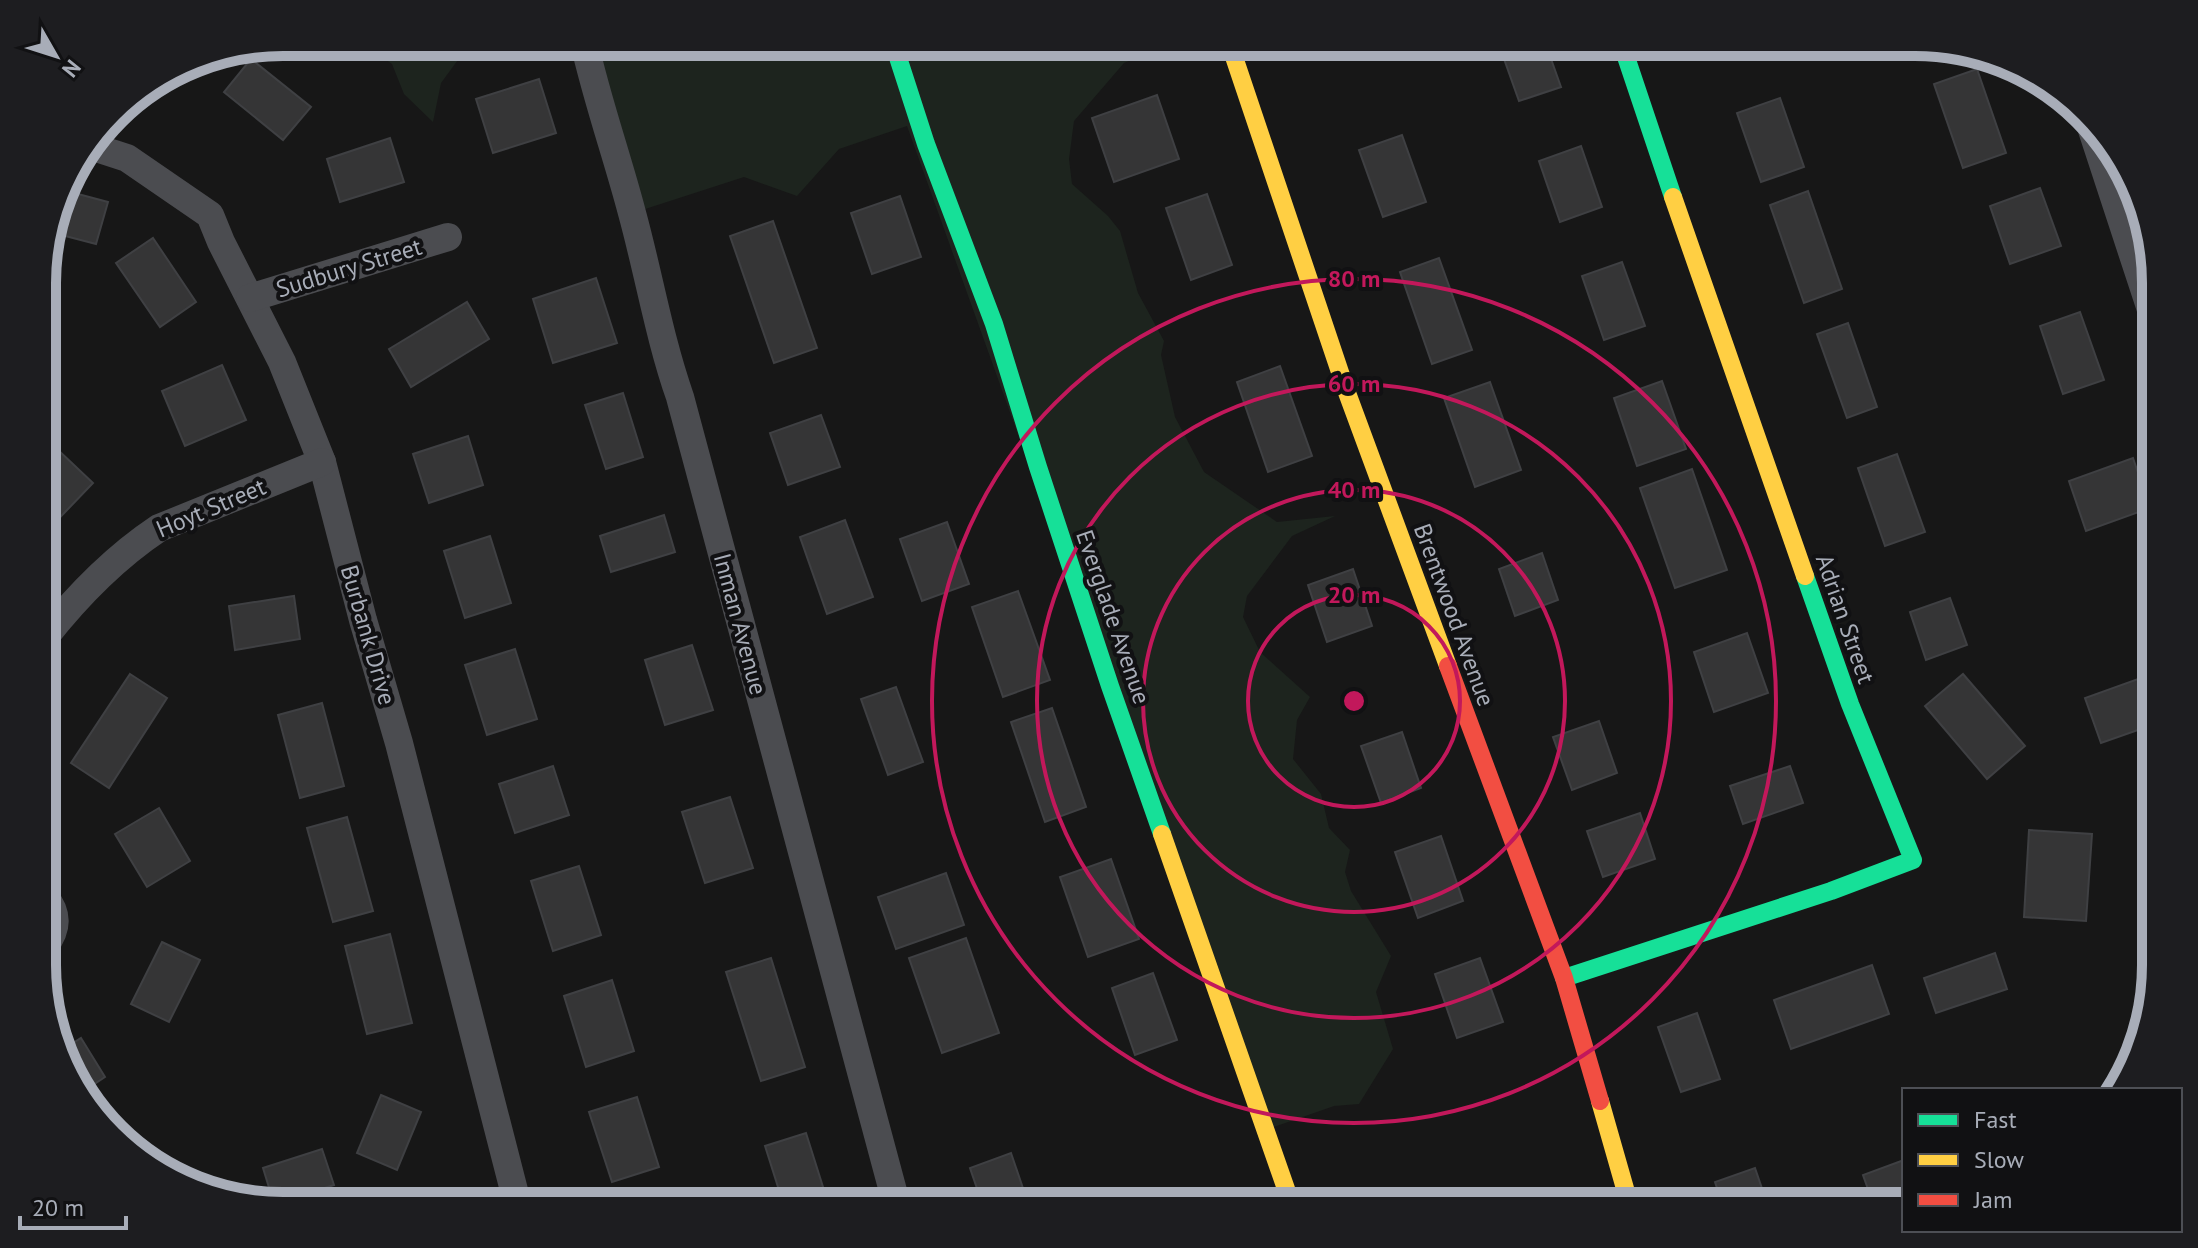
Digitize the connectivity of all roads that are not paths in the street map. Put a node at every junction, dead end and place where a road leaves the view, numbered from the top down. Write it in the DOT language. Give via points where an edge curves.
graph roads {
  1 [pos="587,56"];
  2 [pos="898,56"];
  3 [pos="1234,56"];
  4 [pos="1626,56"];
  5 [pos="100,149"];
  6 [pos="2118,181"];
  7 [pos="448,237"];
  8 [pos="2142,272"];
  9 [pos="250,298"];
  10 [pos="322,462"];
  11 [pos="56,623"];
  12 [pos="1564,978"];
  13 [pos="514,1192"];
  14 [pos="893,1192"];
  15 [pos="1287,1192"];
  16 [pos="1626,1192"];
  1 -- 14 [label="street, Inman Avenue"];
  2 -- 15 [label="street, Everglade Avenue" via="994,324 1110,686"];
  3 -- 12 [label="street, Brentwood Avenue" via="1346,390"];
  4 -- 12 [label="street, Adrian Street" via="1850,704 1913,860"];
  5 -- 9 [label="street, Burbank Drive" via="127,158 210,215"];
  6 -- 8 [label="street"];
  7 -- 9 [label="street, Sudbury Street"];
  9 -- 10 [label="street, Burbank Drive"];
  10 -- 11 [label="street, Hoyt Street" via="159,528 97,577"];
  10 -- 13 [label="street, Burbank Drive"];
  12 -- 16 [label="street, Brentwood Avenue"];
}
